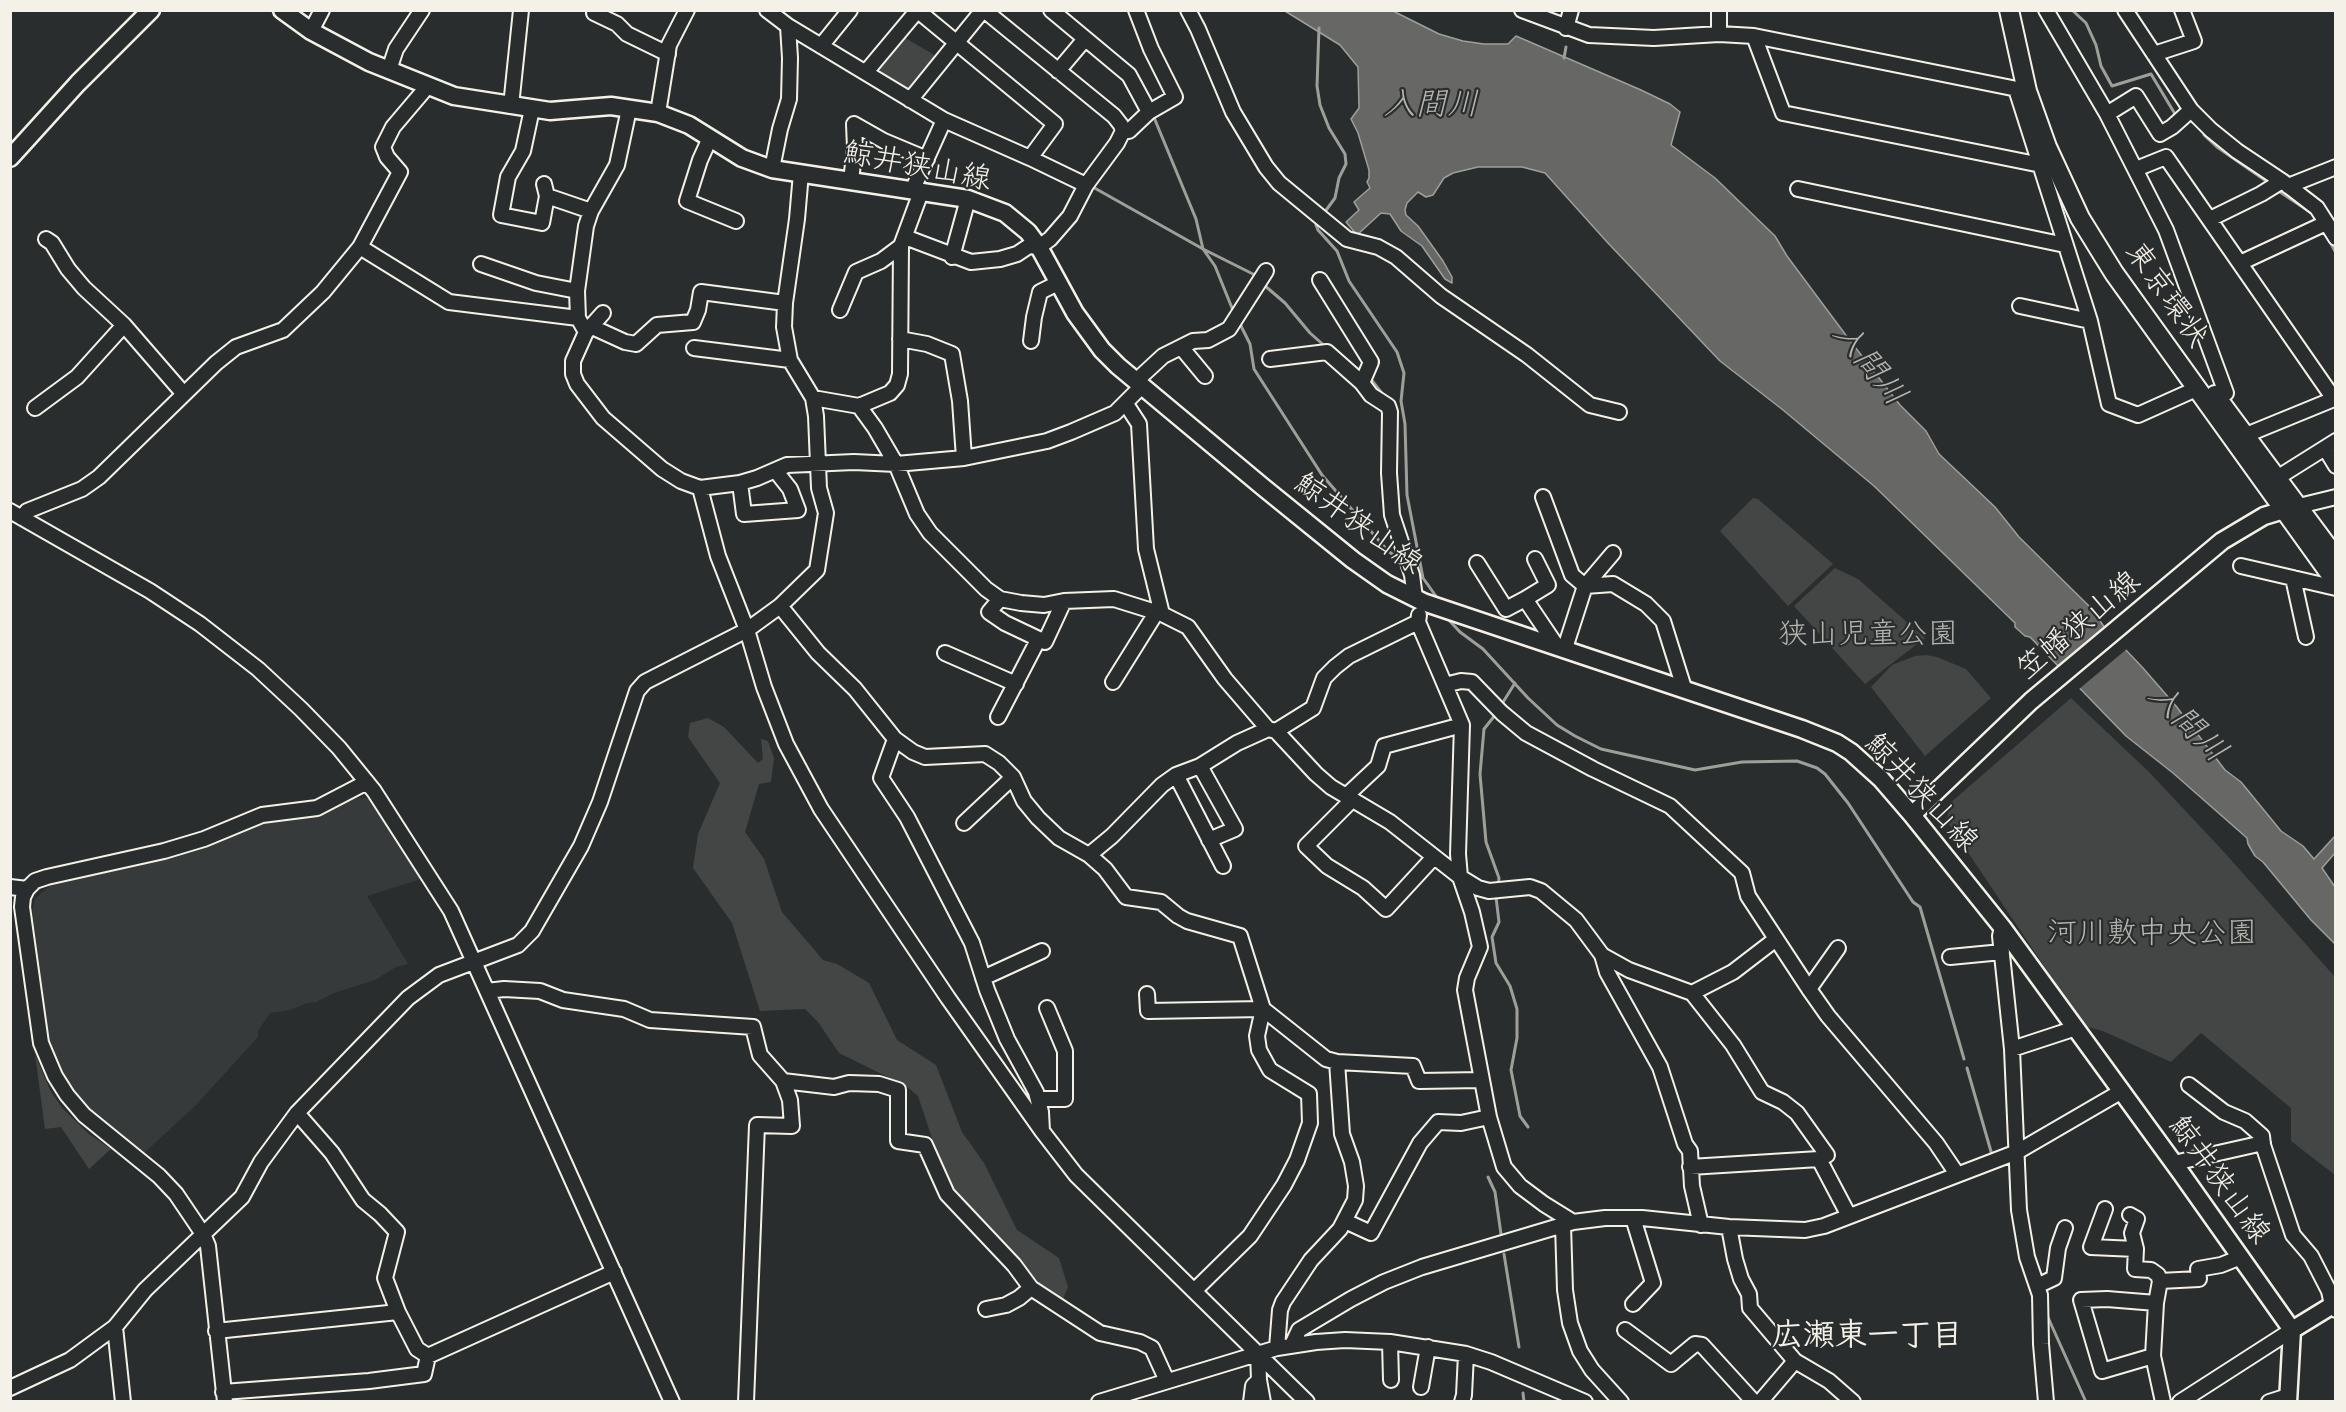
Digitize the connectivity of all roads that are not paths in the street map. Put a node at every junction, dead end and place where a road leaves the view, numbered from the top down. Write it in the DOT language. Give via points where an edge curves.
graph roads {
  1 [pos="151,10"];
  2 [pos="282,10"];
  3 [pos="322,10"];
  4 [pos="422,10"];
  5 [pos="521,10"];
  6 [pos="595,10"];
  7 [pos="767,10"];
  8 [pos="984,10"];
  9 [pos="1136,10"];
  10 [pos="1188,10"];
  11 [pos="1522,10"];
  12 [pos="1571,10"];
  13 [pos="1719,10"];
  14 [pos="2008,10"];
  15 [pos="2019,10"];
  16 [pos="2046,10"];
  17 [pos="2125,10"];
  18 [pos="686,11"];
  19 [pos="917,11"];
  20 [pos="2182,11"];
  21 [pos="846,12"];
  22 [pos="1056,12"];
  23 [pos="788,26"];
  24 [pos="1566,28"];
  25 [pos="311,31"];
  26 [pos="1719,34"];
  27 [pos="1754,36"];
  28 [pos="1085,39"];
  29 [pos="957,43"];
  30 [pos="821,46"];
  31 [pos="668,54"];
  32 [pos="2154,54"];
  33 [pos="389,70"];
  34 [pos="1058,71"];
  35 [pos="866,72"];
  36 [pos="427,87"];
  37 [pos="2021,90"];
  38 [pos="910,100"];
  39 [pos="511,106"];
  40 [pos="532,109"];
  41 [pos="629,109"];
  42 [pos="2191,110"];
  43 [pos="1149,112"];
  44 [pos="658,114"];
  45 [pos="2107,114"];
  46 [pos="944,120"];
  47 [pos="1123,131"];
  48 [pos="710,138"];
  49 [pos="10,158"];
  50 [pos="1030,158"];
  51 [pos="927,159"];
  52 [pos="2041,165"];
  53 [pos="2336,167"];
  54 [pos="772,169"];
  55 [pos="2136,170"];
  56 [pos="801,173"];
  57 [pos="851,180"];
  58 [pos="2285,183"];
  59 [pos="1086,185"];
  60 [pos="1798,189"];
  61 [pos="917,191"];
  62 [pos="968,199"];
  63 [pos="591,211"];
  64 [pos="2210,219"];
  65 [pos="736,220"];
  66 [pos="2326,223"];
  67 [pos="2336,238"];
  68 [pos="46,239"];
  69 [pos="903,241"];
  70 [pos="2065,244"];
  71 [pos="360,247"];
  72 [pos="1039,247"];
  73 [pos="952,256"];
  74 [pos="2240,263"];
  75 [pos="482,264"];
  76 [pos="1266,271"];
  77 [pos="1320,280"];
  78 [pos="1058,283"];
  79 [pos="577,291"];
  80 [pos="785,303"];
  81 [pos="2020,306"];
  82 [pos="840,310"];
  83 [pos="603,313"];
  84 [pos="578,318"];
  85 [pos="2090,321"];
  86 [pos="124,325"];
  87 [pos="588,329"];
  88 [pos="900,339"];
  89 [pos="1031,341"];
  90 [pos="1181,347"];
  91 [pos="694,348"];
  92 [pos="1270,359"];
  93 [pos="790,360"];
  94 [pos="1205,376"];
  95 [pos="1362,383"];
  96 [pos="1139,384"];
  97 [pos="2196,389"];
  98 [pos="183,393"];
  99 [pos="813,398"];
  100 [pos="2217,398"];
  101 [pos="2335,399"];
  102 [pos="1126,404"];
  103 [pos="859,406"];
  104 [pos="35,408"];
  105 [pos="1619,412"];
  106 [pos="2246,435"];
  107 [pos="2330,444"];
  108 [pos="964,458"];
  109 [pos="817,464"];
  110 [pos="896,464"];
  111 [pos="2336,466"];
  112 [pos="775,471"];
  113 [pos="2277,478"];
  114 [pos="740,483"];
  115 [pos="700,488"];
  116 [pos="1542,497"];
  117 [pos="2336,497"];
  118 [pos="2291,507"];
  119 [pos="16,515"];
  120 [pos="1613,553"];
  121 [pos="2336,558"];
  122 [pos="1535,559"];
  123 [pos="1477,563"];
  124 [pos="2241,566"];
  125 [pos="2293,578"];
  126 [pos="2336,582"];
  127 [pos="1586,586"];
  128 [pos="2336,588"];
  129 [pos="1000,599"];
  130 [pos="1525,599"];
  131 [pos="1419,600"];
  132 [pos="1064,601"];
  133 [pos="780,606"];
  134 [pos="1159,613"];
  135 [pos="1418,622"];
  136 [pos="747,630"];
  137 [pos="2306,637"];
  138 [pos="1038,640"];
  139 [pos="1561,646"];
  140 [pos="945,653"];
  141 [pos="1113,682"];
  142 [pos="1016,684"];
  143 [pos="1445,685"];
  144 [pos="1684,688"];
  145 [pos="998,717"];
  146 [pos="1462,725"];
  147 [pos="1272,730"];
  148 [pos="895,739"];
  149 [pos="1200,766"];
  150 [pos="1176,775"];
  151 [pos="1013,777"];
  152 [pos="367,782"];
  153 [pos="1349,798"];
  154 [pos="1912,815"];
  155 [pos="964,823"];
  156 [pos="1209,840"];
  157 [pos="1089,855"];
  158 [pos="1434,857"];
  159 [pos="1223,866"];
  160 [pos="1460,877"];
  161 [pos="10,887"];
  162 [pos="27,889"];
  163 [pos="2002,927"];
  164 [pos="1776,939"];
  165 [pos="1838,948"];
  166 [pos="1042,951"];
  167 [pos="2002,952"];
  168 [pos="1602,956"];
  169 [pos="1950,957"];
  170 [pos="475,962"];
  171 [pos="983,978"];
  172 [pos="1809,988"];
  173 [pos="487,991"];
  174 [pos="1692,993"];
  175 [pos="1147,994"];
  176 [pos="1047,1008"];
  177 [pos="1263,1009"];
  178 [pos="2076,1028"];
  179 [pos="2012,1049"];
  180 [pos="1337,1062"];
  181 [pos="1482,1080"];
  182 [pos="783,1082"];
  183 [pos="2189,1085"];
  184 [pos="2122,1091"];
  185 [pos="1038,1099"];
  186 [pos="297,1113"];
  187 [pos="1489,1117"];
  188 [pos="1042,1131"];
  189 [pos="2263,1143"];
  190 [pos="2017,1152"];
  191 [pos="1819,1159"];
  192 [pos="2174,1163"];
  193 [pos="1690,1167"];
  194 [pos="1957,1174"];
  195 [pos="2105,1209"];
  196 [pos="2130,1215"];
  197 [pos="1849,1216"];
  198 [pos="1633,1218"];
  199 [pos="1345,1221"];
  200 [pos="1568,1223"];
  201 [pos="1701,1224"];
  202 [pos="1729,1227"];
  203 [pos="2065,1228"];
  204 [pos="203,1234"];
  205 [pos="2136,1249"];
  206 [pos="2241,1257"];
  207 [pos="614,1272"];
  208 [pos="2160,1281"];
  209 [pos="2037,1286"];
  210 [pos="1031,1288"];
  211 [pos="1194,1291"];
  212 [pos="2334,1299"];
  213 [pos="2156,1303"];
  214 [pos="1633,1304"];
  215 [pos="986,1309"];
  216 [pos="398,1312"];
  217 [pos="115,1327"];
  218 [pos="1625,1330"];
  219 [pos="2292,1330"];
  220 [pos="216,1331"];
  221 [pos="1390,1342"];
  222 [pos="1292,1345"];
  223 [pos="1428,1347"];
  224 [pos="1277,1348"];
  225 [pos="1258,1353"];
  226 [pos="1466,1354"];
  227 [pos="428,1356"];
  228 [pos="2153,1356"];
  229 [pos="1795,1361"];
  230 [pos="1258,1380"];
  231 [pos="1390,1380"];
  232 [pos="1167,1381"];
  233 [pos="1421,1387"];
  234 [pos="10,1389"];
  235 [pos="224,1397"];
  236 [pos="2288,1399"];
  237 [pos="123,1401"];
  238 [pos="672,1401"];
  239 [pos="746,1401"];
  240 [pos="1099,1401"];
  241 [pos="1251,1401"];
  242 [pos="1263,1401"];
  243 [pos="1306,1401"];
  244 [pos="1461,1401"];
  245 [pos="1584,1401"];
  246 [pos="1621,1401"];
  247 [pos="1754,1401"];
  248 [pos="1760,1401"];
  249 [pos="1853,1401"];
  250 [pos="2046,1401"];
  251 [pos="2163,1401"];
  252 [pos="2180,1401"];
  253 [pos="2268,1401"];
  1 -- 49 [label="main road"];
  2 -- 25 [label="main road, 鯨井狭山線"];
  3 -- 25 [label="street"];
  4 -- 33 [label="street" via="396,49"];
  5 -- 39 [label="street"];
  6 -- 31 [label="street" via="627,34"];
  7 -- 23 [label="street"];
  8 -- 29 [label="street"];
  8 -- 34 [label="street"];
  9 -- 43 [label="street" via="1175,97"];
  10 -- 105 [label="street" via="1233,111 1274,177 1347,239 1378,247 1396,257 1441,296 1527,355 1590,405"];
  11 -- 24 [label="street"];
  12 -- 24 [label="street"];
  13 -- 26 [label="street"];
  14 -- 37 [label="highway, 東京環状"];
  15 -- 100 [label="highway, 東京環状" via="2037,90 2090,213 2122,268"];
  16 -- 45 [label="street"];
  17 -- 32 [label="street"];
  18 -- 31 [label="street"];
  19 -- 29 [label="street"];
  19 -- 35 [label="street"];
  20 -- 32 [label="street" via="2194,41"];
  21 -- 30 [label="street"];
  22 -- 28 [label="street"];
  23 -- 30 [label="street"];
  23 -- 54 [label="street" via="789,99"];
  24 -- 26 [label="street" via="1589,35 1654,38"];
  25 -- 33 [label="main road, 鯨井狭山線"];
  26 -- 27 [label="street"];
  27 -- 37 [label="street"];
  27 -- 52 [label="street" via="1783,113"];
  28 -- 34 [label="street"];
  28 -- 43 [label="street" via="1129,75"];
  29 -- 38 [label="street"];
  29 -- 50 [label="street" via="1055,124"];
  30 -- 35 [label="street"];
  31 -- 44 [label="street"];
  32 -- 42 [label="street"];
  33 -- 36 [label="main road, 鯨井狭山線"];
  34 -- 47 [label="street" via="1114,116"];
  35 -- 38 [label="street"];
  36 -- 39 [label="main road, 鯨井狭山線"];
  36 -- 71 [label="street" via="393,127 383,147 400,172"];
  37 -- 52 [label="street"];
  37 -- 97 [label="highway, 東京環状" via="2080,218"];
  38 -- 46 [label="street"];
  39 -- 40 [label="main road, 鯨井狭山線"];
  40 -- 41 [label="main road, 鯨井狭山線"];
  40 -- 63 [label="street" via="523,151 508,177 501,215 542,223 546,190"];
  41 -- 44 [label="main road, 鯨井狭山線"];
  41 -- 63 [label="street" via="617,165"];
  42 -- 45 [label="street" via="2160,134 2136,96"];
  42 -- 58 [label="street" via="2237,151"];
  43 -- 47 [label="street" via="1129,131"];
  44 -- 48 [label="main road, 鯨井狭山線" via="689,125"];
  45 -- 55 [label="street"];
  46 -- 50 [label="street"];
  46 -- 51 [label="street"];
  47 -- 59 [label="street"];
  48 -- 54 [label="main road, 鯨井狭山線" via="742,158"];
  48 -- 65 [label="street" via="687,201"];
  50 -- 59 [label="street"];
  51 -- 57 [label="street" via="854,124"];
  51 -- 61 [label="street"];
  52 -- 70 [label="street"];
  53 -- 58 [label="street"];
  54 -- 56 [label="main road, 鯨井狭山線"];
  55 -- 64 [label="street" via="2166,157"];
  55 -- 100 [label="street" via="2166,230 2226,393"];
  56 -- 57 [label="main road, 鯨井狭山線"];
  56 -- 80 [label="street"];
  57 -- 61 [label="main road, 鯨井狭山線"];
  58 -- 64 [label="street"];
  58 -- 66 [label="street" via="2317,208"];
  59 -- 72 [label="street" via="1062,227"];
  60 -- 70 [label="street"];
  61 -- 62 [label="main road, 鯨井狭山線"];
  61 -- 69 [label="street"];
  62 -- 72 [label="main road, 鯨井狭山線" via="1005,213"];
  62 -- 73 [label="street"];
  63 -- 79 [label="street"];
  64 -- 74 [label="street"];
  66 -- 67 [label="street"];
  66 -- 74 [label="street"];
  68 -- 86 [label="street" via="84,288"];
  69 -- 73 [label="street"];
  69 -- 82 [label="street" via="881,261 856,272"];
  69 -- 88 [label="street"];
  70 -- 85 [label="street"];
  71 -- 84 [label="street" via="449,302"];
  71 -- 98 [label="street" via="323,292 283,330 236,347"];
  72 -- 73 [label="street" via="1029,246 1017,254 980,262"];
  72 -- 78 [label="main road, 鯨井狭山線"];
  74 -- 101 [label="street"];
  75 -- 79 [label="street" via="536,283"];
  76 -- 90 [label="street" via="1229,329"];
  77 -- 95 [label="street" via="1371,362"];
  78 -- 89 [label="street" via="1040,292"];
  78 -- 96 [label="main road, 鯨井狭山線" via="1102,350"];
  79 -- 84 [label="street"];
  80 -- 87 [label="street" via="701,292 693,322 657,325 636,344"];
  80 -- 93 [label="street" via="784,327"];
  81 -- 85 [label="street"];
  83 -- 87 [label="street"];
  84 -- 87 [label="street"];
  85 -- 97 [label="street" via="2109,404 2138,415"];
  86 -- 98 [label="street"];
  86 -- 104 [label="street" via="77,377"];
  87 -- 115 [label="street" via="573,361 573,374 586,398 603,418 663,469"];
  88 -- 103 [label="street" via="897,385 890,393"];
  88 -- 108 [label="street" via="952,354"];
  90 -- 94 [label="street"];
  90 -- 96 [label="street" via="1163,356"];
  91 -- 93 [label="street"];
  92 -- 95 [label="street" via="1327,352"];
  93 -- 99 [label="street"];
  95 -- 131 [label="street" via="1390,412 1392,515"];
  96 -- 102 [label="street"];
  96 -- 131 [label="main road, 鯨井狭山線" via="1353,560"];
  97 -- 118 [label="highway, 東京環状"];
  98 -- 119 [label="street" via="99,477 82,489"];
  99 -- 103 [label="street"];
  99 -- 109 [label="street"];
  100 -- 106 [label="highway, 東京環状"];
  101 -- 106 [label="street"];
  102 -- 108 [label="street" via="1111,416 1047,441"];
  102 -- 134 [label="street" via="1139,424 1146,549"];
  103 -- 110 [label="street"];
  106 -- 113 [label="highway, 東京環状"];
  107 -- 111 [label="street"];
  107 -- 113 [label="street"];
  108 -- 110 [label="street"];
  109 -- 110 [label="street"];
  109 -- 112 [label="street" via="787,465"];
  109 -- 133 [label="street" via="826,513 817,570"];
  110 -- 129 [label="street" via="917,514 930,533"];
  112 -- 114 [label="street"];
  112 -- 114 [label="street" via="790,489 798,510 744,514"];
  113 -- 118 [label="highway, 東京環状"];
  114 -- 115 [label="street"];
  115 -- 136 [label="street" via="718,556"];
  116 -- 127 [label="street" via="1572,575"];
  117 -- 118 [label="street"];
  118 -- 121 [label="highway, 東京環状"];
  118 -- 126 [label="highway, 東京環状"];
  118 -- 154 [label="main road, 笠幡狭山線" via="2248,524 2208,553 2031,701"];
  119 -- 152 [label="street" via="200,624 301,709"];
  120 -- 127 [label="street"];
  122 -- 130 [label="street" via="1548,585"];
  123 -- 130 [label="street" via="1506,609"];
  124 -- 125 [label="street"];
  125 -- 128 [label="street"];
  125 -- 137 [label="street"];
  127 -- 139 [label="street"];
  127 -- 144 [label="street" via="1613,584 1646,604 1663,621"];
  129 -- 132 [label="street" via="1044,605"];
  129 -- 138 [label="street" via="989,612"];
  130 -- 139 [label="street"];
  131 -- 135 [label="street"];
  131 -- 139 [label="main road, 鯨井狭山線"];
  132 -- 134 [label="street" via="1114,598"];
  132 -- 138 [label="street" via="1045,642"];
  133 -- 136 [label="street"];
  133 -- 148 [label="street"];
  134 -- 141 [label="street"];
  134 -- 147 [label="street" via="1188,627 1225,679"];
  135 -- 143 [label="street"];
  135 -- 147 [label="street" via="1335,667 1324,678 1313,708"];
  136 -- 170 [label="street" via="645,682 637,691 581,846 532,932 518,945"];
  136 -- 188 [label="street" via="778,725 821,809"];
  138 -- 142 [label="street"];
  139 -- 144 [label="main road, 鯨井狭山線"];
  140 -- 142 [label="street"];
  142 -- 145 [label="street"];
  143 -- 146 [label="street"];
  143 -- 164 [label="street" via="1472,682 1526,733 1670,806 1742,873 1748,896"];
  144 -- 154 [label="main road, 鯨井狭山線" via="1837,743 1865,763"];
  146 -- 153 [label="street" via="1384,746 1378,766"];
  146 -- 160 [label="street"];
  147 -- 149 [label="street" via="1237,743"];
  147 -- 153 [label="street" via="1316,774"];
  148 -- 151 [label="street" via="925,757 985,754"];
  148 -- 171 [label="street" via="881,778 906,817 972,944"];
  149 -- 150 [label="street"];
  149 -- 156 [label="street" via="1235,829"];
  150 -- 156 [label="street"];
  150 -- 157 [label="street"];
  151 -- 155 [label="street"];
  151 -- 157 [label="street" via="1024,801 1038,818 1059,838"];
  152 -- 162 [label="street" via="317,808 262,815 184,845 47,877"];
  152 -- 170 [label="street" via="452,911"];
  153 -- 158 [label="street" via="1390,822"];
  153 -- 158 [label="street" via="1306,846 1386,909"];
  154 -- 163 [label="main road, 鯨井狭山線"];
  156 -- 159 [label="street"];
  157 -- 177 [label="street" via="1126,897 1161,902 1186,921 1240,936"];
  158 -- 160 [label="street"];
  160 -- 168 [label="street" via="1489,891 1530,887 1541,891 1576,920"];
  160 -- 181 [label="street" via="1480,947 1465,990"];
  161 -- 162 [label="street"];
  162 -- 204 [label="street" via="22,907 37,1021 47,1059 67,1095 84,1115 159,1176"];
  163 -- 167 [label="street"];
  163 -- 178 [label="main road, 鯨井狭山線"];
  164 -- 172 [label="street"];
  164 -- 174 [label="street" via="1733,972"];
  165 -- 172 [label="street"];
  166 -- 171 [label="street"];
  167 -- 169 [label="street"];
  167 -- 179 [label="street"];
  168 -- 174 [label="street"];
  168 -- 193 [label="street" via="1660,1067 1690,1151"];
  170 -- 173 [label="street"];
  170 -- 186 [label="street" via="438,975 408,998"];
  171 -- 185 [label="street" via="1007,1039"];
  172 -- 194 [label="street"];
  173 -- 182 [label="street" via="540,992 562,1000 624,1010 650,1020 753,1027 760,1055"];
  173 -- 207 [label="street"];
  174 -- 191 [label="street" via="1733,1045 1762,1092 1797,1113 1827,1155"];
  175 -- 177 [label="street" via="1148,1011"];
  176 -- 185 [label="street" via="1065,1051 1065,1099"];
  177 -- 180 [label="street" via="1326,1059"];
  177 -- 211 [label="street" via="1257,1036 1259,1050 1270,1070 1309,1094 1310,1123 1287,1179 1250,1236"];
  178 -- 179 [label="street"];
  178 -- 184 [label="main road, 鯨井狭山線"];
  179 -- 190 [label="street"];
  180 -- 181 [label="street" via="1413,1066 1419,1081"];
  180 -- 199 [label="street" via="1342,1134 1356,1186 1355,1200"];
  181 -- 187 [label="street"];
  182 -- 210 [label="street" via="834,1087 879,1084 898,1090 898,1141 925,1145 947,1194"];
  182 -- 239 [label="street" via="790,1101 792,1126 757,1125"];
  183 -- 189 [label="street" via="2224,1112 2245,1121 2262,1136"];
  184 -- 190 [label="street"];
  184 -- 192 [label="main road, 鯨井狭山線"];
  185 -- 188 [label="street"];
  186 -- 204 [label="street" via="261,1162 242,1197"];
  186 -- 216 [label="street" via="332,1153 363,1200 397,1232 385,1278"];
  187 -- 199 [label="street" via="1461,1123 1438,1122 1420,1143 1371,1233"];
  187 -- 200 [label="street" via="1504,1167 1528,1192"];
  188 -- 211 [label="street" via="1093,1194"];
  189 -- 192 [label="street"];
  189 -- 212 [label="street" via="2293,1235 2311,1256"];
  190 -- 194 [label="street"];
  190 -- 209 [label="street" via="2019,1210 2027,1257"];
  191 -- 193 [label="street"];
  191 -- 197 [label="street"];
  192 -- 206 [label="main road, 鯨井狭山線"];
  193 -- 201 [label="street"];
  194 -- 197 [label="street"];
  195 -- 205 [label="street" via="2091,1247"];
  196 -- 205 [label="street" via="2137,1219 2132,1233"];
  197 -- 202 [label="street" via="1805,1230"];
  198 -- 200 [label="street"];
  198 -- 201 [label="street"];
  198 -- 214 [label="street" via="1653,1283"];
  199 -- 224 [label="street" via="1311,1260 1283,1302"];
  200 -- 222 [label="street" via="1422,1266 1384,1282 1299,1330"];
  200 -- 246 [label="street" via="1565,1290 1570,1323 1592,1370"];
  201 -- 202 [label="street"];
  202 -- 229 [label="street" via="1750,1308"];
  203 -- 209 [label="street" via="2054,1278"];
  204 -- 217 [label="street" via="145,1290"];
  204 -- 220 [label="street" via="208,1246"];
  205 -- 208 [label="street" via="2135,1269 2151,1270"];
  206 -- 208 [label="street" via="2198,1269 2199,1279"];
  206 -- 219 [label="main road, 鯨井狭山線"];
  207 -- 227 [label="street"];
  207 -- 238 [label="street"];
  208 -- 213 [label="street"];
  209 -- 250 [label="street"];
  210 -- 215 [label="street" via="1006,1305"];
  210 -- 232 [label="street" via="1100,1333 1152,1348"];
  211 -- 225 [label="street"];
  212 -- 219 [label="main road"];
  213 -- 228 [label="street"];
  213 -- 228 [label="street" via="2081,1300 2102,1371"];
  216 -- 220 [label="street"];
  216 -- 227 [label="street" via="417,1349"];
  217 -- 234 [label="street" via="70,1360"];
  217 -- 237 [label="street"];
  218 -- 247 [label="street" via="1671,1364 1695,1344 1702,1345"];
  219 -- 236 [label="main road"];
  219 -- 252 [label="street"];
  220 -- 235 [label="street"];
  221 -- 222 [label="street" via="1345,1340"];
  221 -- 223 [label="street"];
  221 -- 231 [label="street"];
  222 -- 224 [label="street"];
  223 -- 226 [label="street"];
  223 -- 233 [label="street"];
  224 -- 225 [label="street"];
  225 -- 230 [label="street"];
  225 -- 232 [label="street"];
  225 -- 243 [label="street"];
  226 -- 244 [label="street"];
  226 -- 245 [label="street"];
  227 -- 235 [label="street" via="424,1374"];
  228 -- 251 [label="street"];
  229 -- 248 [label="street"];
  229 -- 249 [label="street"];
  230 -- 241 [label="street"];
  230 -- 242 [label="street"];
  232 -- 240 [label="street"];
  236 -- 253 [label="street"];
}
